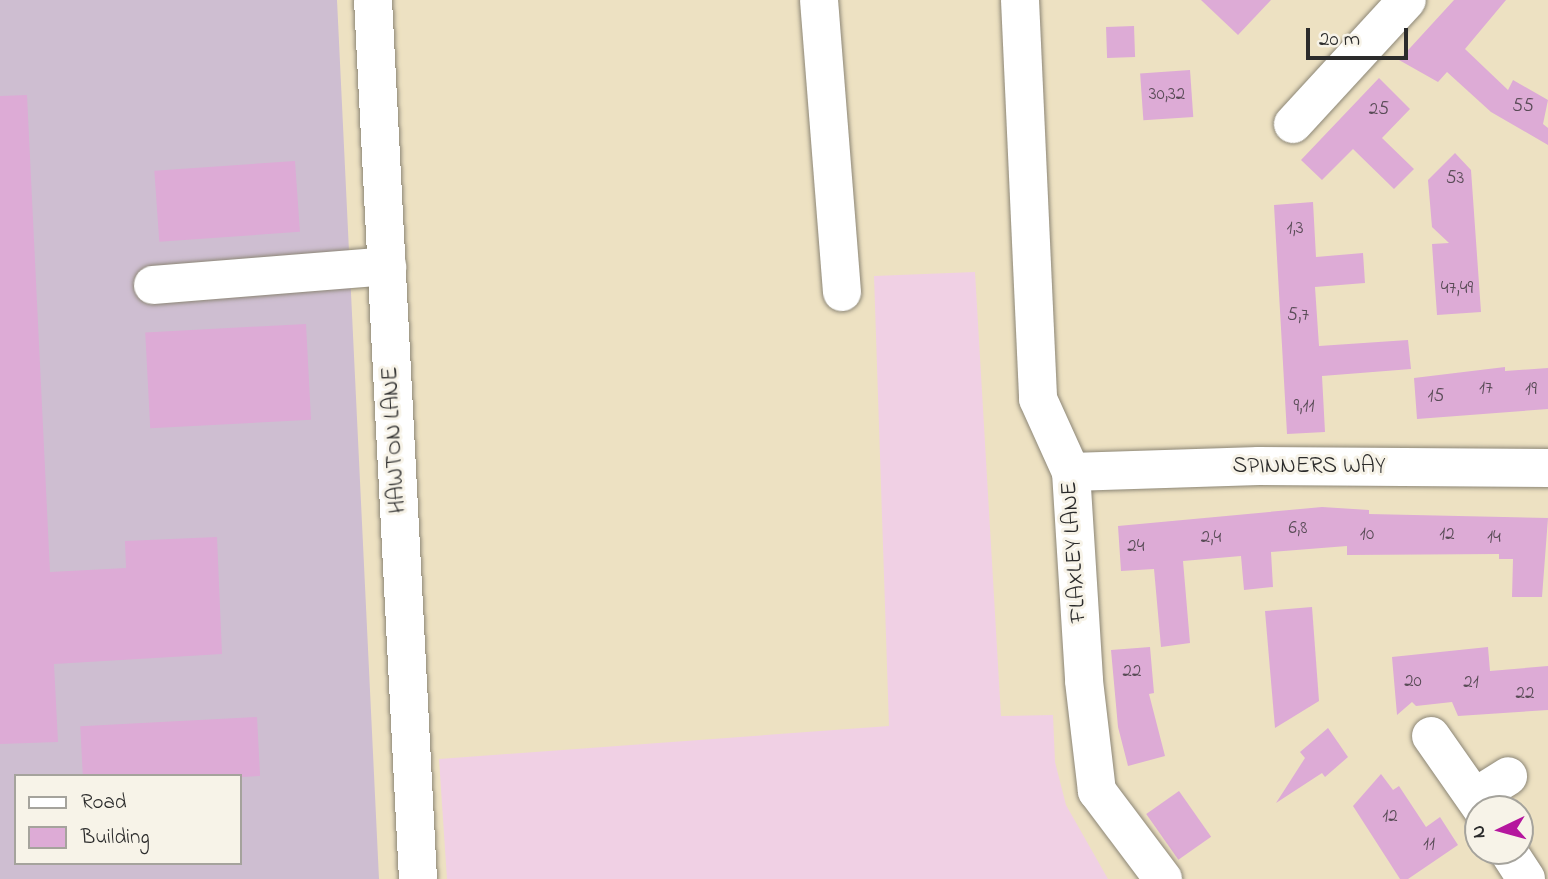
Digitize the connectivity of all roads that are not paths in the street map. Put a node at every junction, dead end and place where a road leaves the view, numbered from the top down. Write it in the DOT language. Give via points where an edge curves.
graph roads {
  1 [pos="373,0"];
  2 [pos="819,0"];
  3 [pos="1020,0"];
  4 [pos="1407,0"];
  5 [pos="1293,124"];
  6 [pos="387,266"];
  7 [pos="153,285"];
  8 [pos="842,292"];
  9 [pos="1548,468"];
  10 [pos="1070,472"];
  11 [pos="1432,736"];
  12 [pos="1508,776"];
  13 [pos="1473,795"];
  14 [pos="1488,795"];
  15 [pos="418,879"];
  16 [pos="1163,879"];
  1 -- 6 [label="street, HAWTON LANE"];
  2 -- 8 [label="street"];
  3 -- 10 [label="street, FLAXLEY LANE" via="1038,399"];
  4 -- 5 [label="street"];
  6 -- 7 [label="street"];
  6 -- 15 [label="street, HAWTON LANE"];
  9 -- 10 [label="street, SPINNERS WAY" via="1259,466"];
  10 -- 16 [label="street, FLAXLEY LANE" via="1084,681 1097,790"];
  11 -- 13 [label="street"];
  12 -- 14 [label="street"];
}
